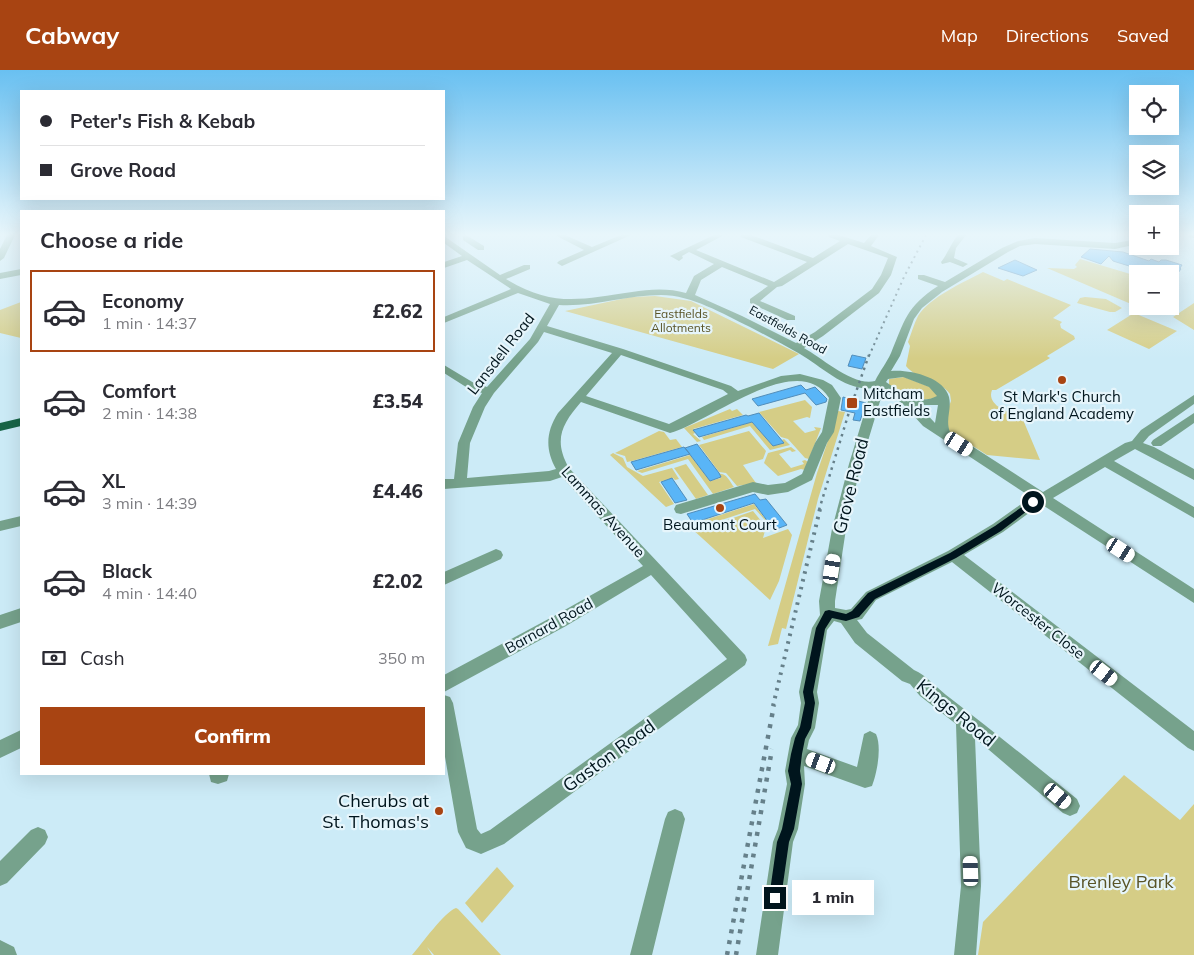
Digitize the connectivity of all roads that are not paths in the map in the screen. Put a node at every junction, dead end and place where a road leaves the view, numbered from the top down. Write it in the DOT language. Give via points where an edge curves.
graph roads {
  1 [pos="507,276"];
  2 [pos="700,276"];
  3 [pos="752,276"];
  4 [pos="791,276"];
  5 [pos="885,276"];
  6 [pos="962,276"];
  7 [pos="500,278"];
  8 [pos="925,280"];
  9 [pos="773,285"];
  10 [pos="946,286"];
  11 [pos="518,290"];
  12 [pos="689,296"];
  13 [pos="556,303"];
  14 [pos="790,318"];
  15 [pos="445,320"];
  16 [pos="542,328"];
  17 [pos="796,348"];
  18 [pos="619,351"];
  19 [pos="895,356"];
  20 [pos="445,369"];
  21 [pos="902,374"];
  22 [pos="873,385"];
  23 [pos="489,391"];
  24 [pos="736,395"];
  25 [pos="578,397"];
  26 [pos="943,398"];
  27 [pos="1194,399"];
  28 [pos="907,401"];
  29 [pos="20,416"];
  30 [pos="1194,417"];
  31 [pos="0,420"];
  32 [pos="20,422"];
  33 [pos="0,427"];
  34 [pos="947,436"];
  35 [pos="1157,443"];
  36 [pos="1136,445"];
  37 [pos="1105,461"];
  38 [pos="564,471"];
  39 [pos="1194,475"];
  40 [pos="460,483"];
  41 [pos="445,484"];
  42 [pos="1042,498"];
  43 [pos="680,509"];
  44 [pos="1194,513"];
  45 [pos="20,521"];
  46 [pos="0,526"];
  47 [pos="496,555"];
  48 [pos="953,555"];
  49 [pos="653,567"];
  50 [pos="445,579"];
  51 [pos="1194,597"];
  52 [pos="20,615"];
  53 [pos="837,616"];
  54 [pos="0,622"];
  55 [pos="739,660"];
  56 [pos="445,683"];
  57 [pos="445,708"];
  58 [pos="965,722"];
  59 [pos="20,739"];
  60 [pos="870,740"];
  61 [pos="1194,742"];
  62 [pos="0,748"];
  63 [pos="797,754"];
  64 [pos="1070,806"];
  65 [pos="675,819"];
  66 [pos="38,837"];
  67 [pos="0,876"];
  68 [pos="0,951"];
  69 [pos="6,955"];
  70 [pos="641,955"];
  71 [pos="767,955"];
  72 [pos="965,955"];
  1 -- 7 [label="street"];
  2 -- 12 [label="street"];
  3 -- 9 [label="street"];
  4 -- 9 [label="street"];
  5 -- 17 [label="street" via="876,291"];
  6 -- 10 [label="street, Grove Road"];
  7 -- 11 [label="street, Eastfields Road"];
  8 -- 10 [label="street"];
  9 -- 14 [label="street" via="753,301"];
  10 -- 19 [label="street, Grove Road" via="913,312"];
  11 -- 13 [label="street, Eastfields Road"];
  11 -- 15 [label="street"];
  12 -- 13 [label="street, Eastfields Road" via="644,293 584,303"];
  12 -- 17 [label="street, Eastfields Road"];
  13 -- 16 [label="street, Lansdell Road"];
  16 -- 18 [label="street"];
  16 -- 23 [label="street, Lansdell Road"];
  17 -- 22 [label="street, Eastfields Road" via="845,378"];
  18 -- 24 [label="street" via="727,388"];
  18 -- 25 [label="street, Lammas Avenue"];
  19 -- 21 [label="street"];
  19 -- 22 [label="street, Grove Road"];
  20 -- 23 [label="street" via="470,385"];
  21 -- 22 [label="street"];
  21 -- 26 [label="street" via="936,388"];
  22 -- 28 [label="street" via="873,389 895,394"];
  22 -- 53 [label="street, Grove Road" via="839,529 827,601"];
  23 -- 40 [label="street, Lansdell Road" via="467,434"];
  24 -- 25 [label="street" via="675,427 663,428"];
  24 -- 43 [label="street" via="789,377 812,380 829,388 835,398 833,416 809,474 788,487 768,490 752,487"];
  25 -- 38 [label="street, Lammas Avenue" via="562,416 554,433 555,452"];
  26 -- 28 [label="street" via="933,403"];
  26 -- 34 [label="street" via="941,425"];
  27 -- 36 [label="street" via="1146,433"];
  28 -- 34 [label="street" via="927,423"];
  29 -- 31 [label="main road"];
  30 -- 35 [label="street"];
  32 -- 33 [label="main road"];
  34 -- 42 [label="street"];
  36 -- 37 [label="street"];
  36 -- 39 [label="street"];
  37 -- 42 [label="street"];
  37 -- 44 [label="street"];
  38 -- 40 [label="street" via="550,476"];
  38 -- 49 [label="street, Lammas Avenue"];
  40 -- 41 [label="street"];
  42 -- 48 [label="street"];
  42 -- 51 [label="street"];
  45 -- 46 [label="street"];
  47 -- 50 [label="street"];
  48 -- 53 [label="street" via="876,594 856,614"];
  48 -- 61 [label="street, Worcester Close"];
  49 -- 55 [label="street, Lammas Avenue"];
  49 -- 56 [label="street, Barnard Road"];
  52 -- 54 [label="street"];
  53 -- 58 [label="street, Kings Road"];
  53 -- 63 [label="street, Grove Road" via="827,619 820,628 808,692 810,703 806,728"];
  55 -- 57 [label="street, Gaston Road" via="497,837 476,844 468,832"];
  58 -- 64 [label="street, Kings Road"];
  58 -- 72 [label="street" via="971,900"];
  59 -- 62 [label="street"];
  60 -- 63 [label="street" via="865,779"];
  63 -- 71 [label="street, Grove Road" via="796,784 783,842"];
  65 -- 70 [label="street"];
  66 -- 67 [label="street"];
  68 -- 69 [label="street"];
}
